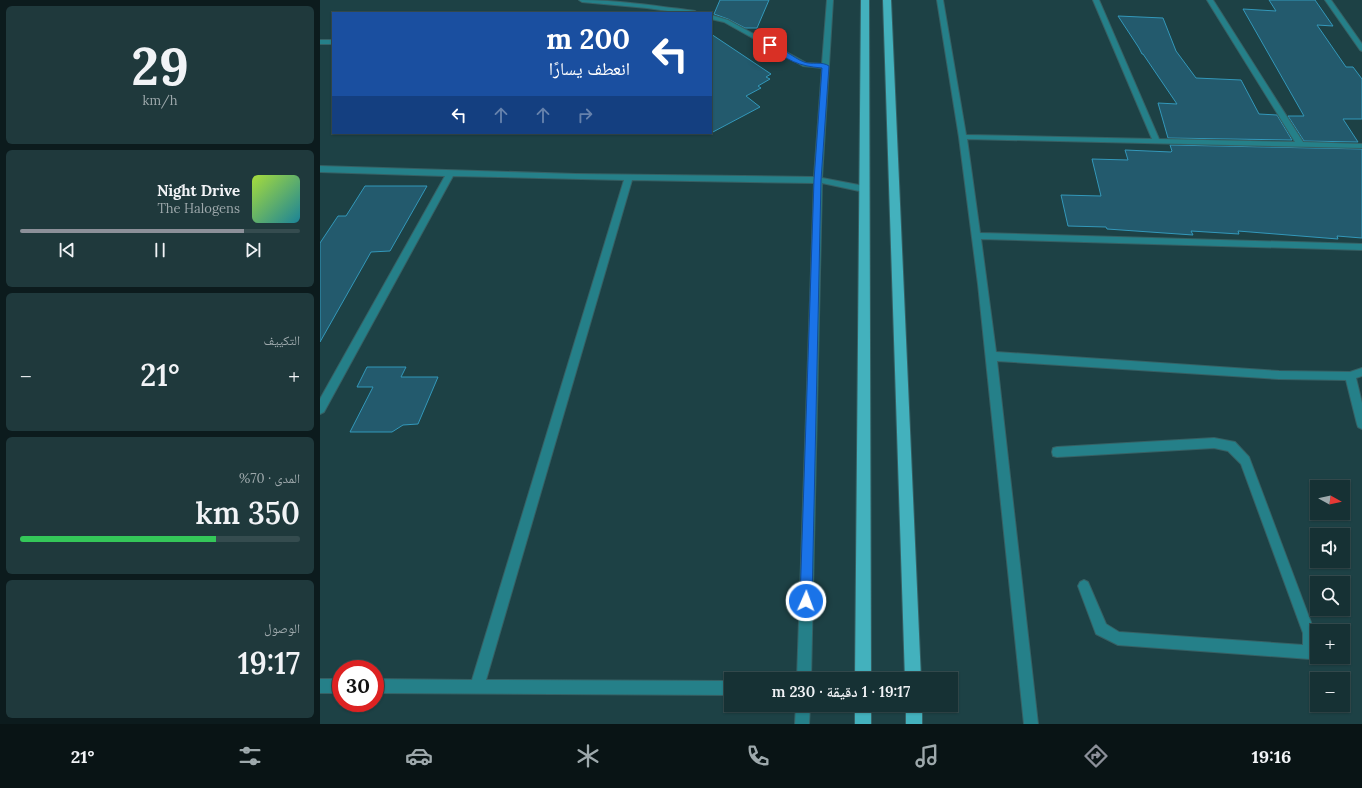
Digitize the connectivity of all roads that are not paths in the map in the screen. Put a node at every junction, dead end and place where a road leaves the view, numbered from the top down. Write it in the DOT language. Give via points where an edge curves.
graph roads {
  1 [pos="582,0"];
  2 [pos="830,0"];
  3 [pos="865,0"];
  4 [pos="888,0"];
  5 [pos="940,0"];
  6 [pos="1096,0"];
  7 [pos="1210,0"];
  8 [pos="1328,0"];
  9 [pos="636,3"];
  10 [pos="631,12"];
  11 [pos="689,12"];
  12 [pos="712,17"];
  13 [pos="320,42"];
  14 [pos="332,42"];
  15 [pos="1362,49"];
  16 [pos="826,66"];
  17 [pos="963,137"];
  18 [pos="1156,140"];
  19 [pos="1300,144"];
  20 [pos="1362,146"];
  21 [pos="320,169"];
  22 [pos="450,174"];
  23 [pos="629,177"];
  24 [pos="818,180"];
  25 [pos="864,189"];
  26 [pos="976,236"];
  27 [pos="1362,247"];
  28 [pos="991,356"];
  29 [pos="1362,372"];
  30 [pos="1350,376"];
  31 [pos="320,409"];
  32 [pos="1362,424"];
  33 [pos="1057,452"];
  34 [pos="1084,586"];
  35 [pos="804,672"];
  36 [pos="863,672"];
  37 [pos="913,672"];
  38 [pos="320,686"];
  39 [pos="332,686"];
  40 [pos="384,686"];
  41 [pos="477,686"];
  42 [pos="724,688"];
  43 [pos="803,712"];
  44 [pos="863,712"];
  45 [pos="914,712"];
  46 [pos="802,724"];
  47 [pos="863,724"];
  48 [pos="914,724"];
  49 [pos="1032,724"];
  1 -- 9 [label="street"];
  2 -- 16 [label="street"];
  3 -- 25 [label="highway"];
  4 -- 37 [label="highway"];
  5 -- 17 [label="street"];
  6 -- 18 [label="street"];
  7 -- 19 [label="street"];
  8 -- 15 [label="street"];
  9 -- 10 [label="street"];
  9 -- 11 [label="street"];
  12 -- 16 [label="street" via="726,21 805,65"];
  13 -- 14 [label="street"];
  16 -- 24 [label="street"];
  17 -- 18 [label="street"];
  17 -- 26 [label="street"];
  18 -- 19 [label="street"];
  19 -- 20 [label="street"];
  21 -- 22 [label="street"];
  22 -- 23 [label="street"];
  22 -- 31 [label="street"];
  23 -- 24 [label="street"];
  23 -- 41 [label="street"];
  24 -- 25 [label="street"];
  24 -- 35 [label="street"];
  25 -- 36 [label="highway"];
  26 -- 27 [label="street"];
  26 -- 28 [label="street"];
  28 -- 30 [label="street" via="1279,375"];
  28 -- 49 [label="street"];
  29 -- 30 [label="street"];
  30 -- 32 [label="street"];
  33 -- 34 [label="street" via="1214,443 1231,446 1245,461 1309,633 1310,652 1118,638 1101,629"];
  38 -- 39 [label="street"];
  40 -- 41 [label="street"];
  41 -- 42 [label="street"];
  43 -- 46 [label="street"];
  44 -- 47 [label="highway"];
  45 -- 48 [label="highway"];
}
